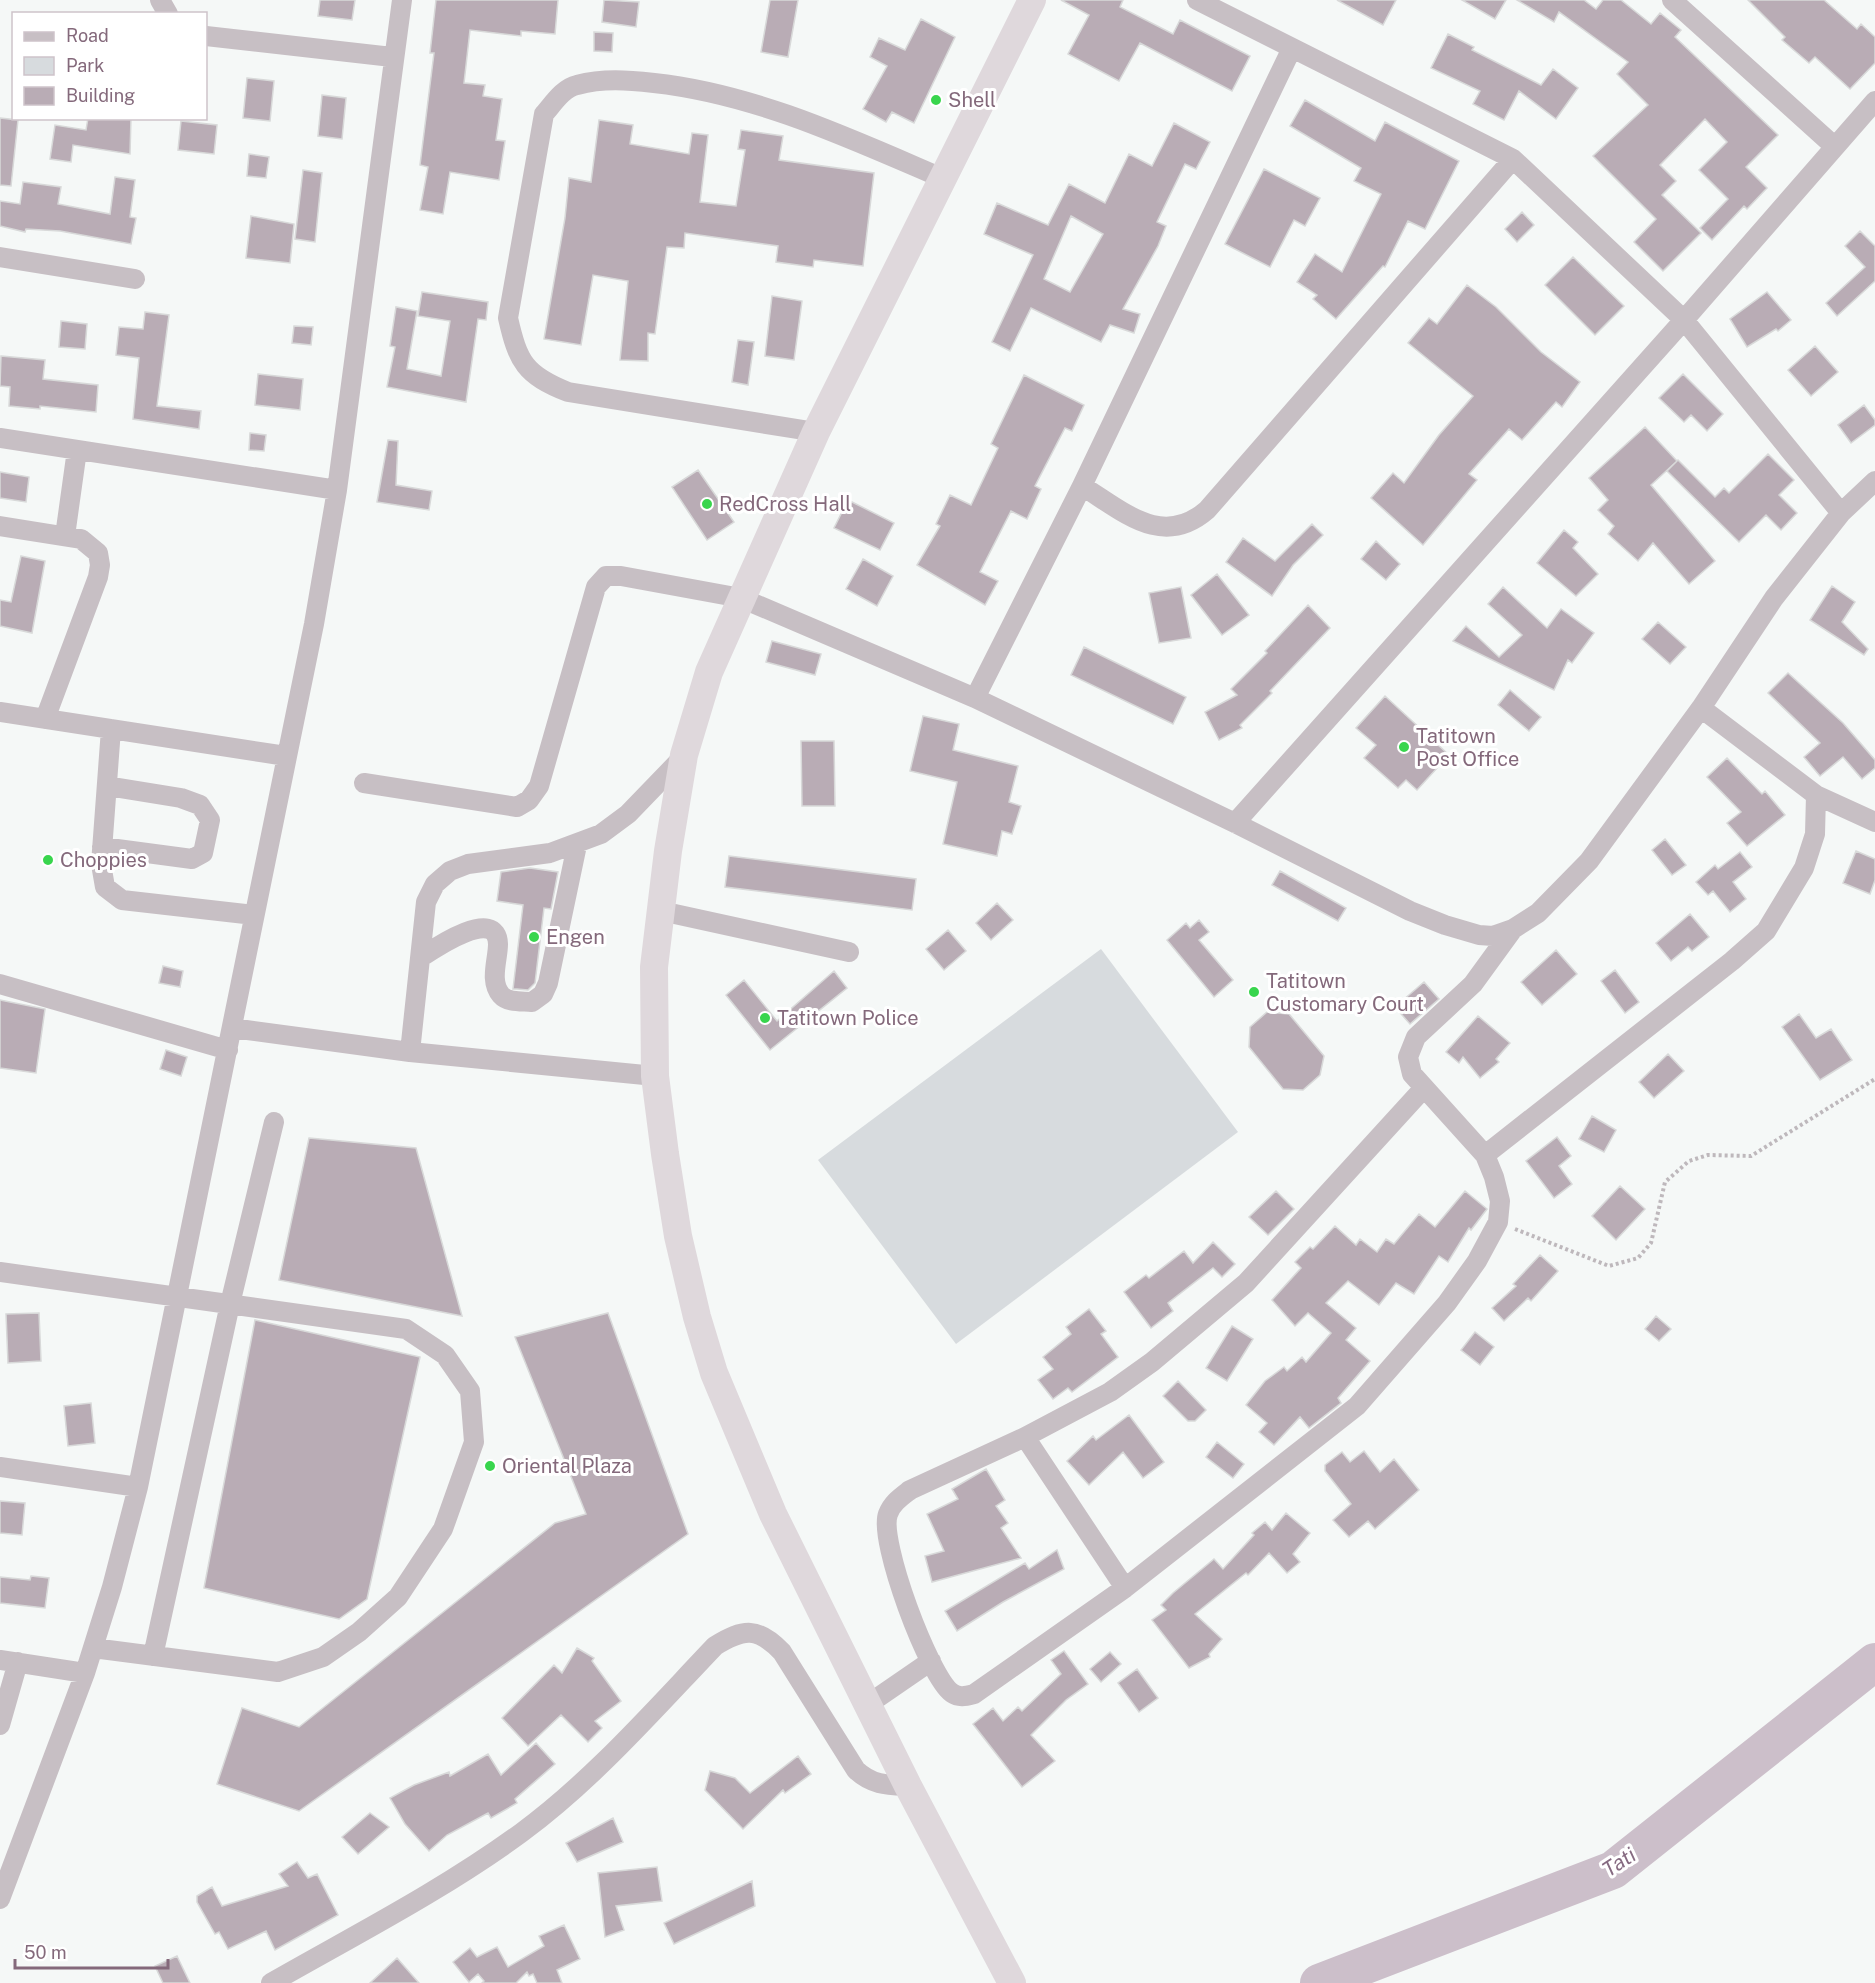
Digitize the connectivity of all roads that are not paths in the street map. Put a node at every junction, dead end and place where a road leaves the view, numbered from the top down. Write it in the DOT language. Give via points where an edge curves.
graph roads {
  1 [pos="402,0"];
  2 [pos="1032,0"];
  3 [pos="1197,0"];
  4 [pos="1672,0"];
  5 [pos="207,36"];
  6 [pos="1292,48"];
  7 [pos="392,57"];
  8 [pos="1875,101"];
  9 [pos="1833,146"];
  10 [pos="1513,159"];
  11 [pos="942,178"];
  12 [pos="0,257"];
  13 [pos="135,279"];
  14 [pos="1684,320"];
  15 [pos="816,432"];
  16 [pos="0,438"];
  17 [pos="77,450"];
  18 [pos="1875,481"];
  19 [pos="1082,486"];
  20 [pos="337,490"];
  21 [pos="1841,513"];
  22 [pos="0,526"];
  23 [pos="66,536"];
  24 [pos="741,598"];
  25 [pos="975,698"];
  26 [pos="1701,708"];
  27 [pos="0,712"];
  28 [pos="45,719"];
  29 [pos="111,729"];
  30 [pos="286,756"];
  31 [pos="684,756"];
  32 [pos="364,783"];
  33 [pos="106,786"];
  34 [pos="1816,795"];
  35 [pos="1875,822"];
  36 [pos="1235,823"];
  37 [pos="577,845"];
  38 [pos="102,847"];
  39 [pos="661,911"];
  40 [pos="254,915"];
  41 [pos="1513,929"];
  42 [pos="849,952"];
  43 [pos="420,958"];
  44 [pos="0,984"];
  45 [pos="232,1028"];
  46 [pos="228,1050"];
  47 [pos="410,1052"];
  48 [pos="655,1076"];
  49 [pos="1423,1089"];
  50 [pos="274,1122"];
  51 [pos="1485,1155"];
  52 [pos="0,1272"];
  53 [pos="177,1296"];
  54 [pos="231,1304"];
  55 [pos="1025,1437"];
  56 [pos="0,1467"];
  57 [pos="138,1487"];
  58 [pos="1125,1588"];
  59 [pos="93,1648"];
  60 [pos="153,1656"];
  61 [pos="9,1661"];
  62 [pos="931,1661"];
  63 [pos="86,1673"];
  64 [pos="867,1705"];
  65 [pos="0,1725"];
  66 [pos="908,1786"];
  67 [pos="0,1899"];
  68 [pos="271,1983"];
  69 [pos="1012,1983"];
  1 -- 7 [label="street"];
  2 -- 11 [label="highway"];
  3 -- 6 [label="street"];
  4 -- 9 [label="street"];
  5 -- 7 [label="street"];
  6 -- 10 [label="street"];
  6 -- 19 [label="street"];
  7 -- 20 [label="street"];
  8 -- 9 [label="street"];
  9 -- 14 [label="street"];
  10 -- 14 [label="street"];
  10 -- 19 [label="street" via="1207,510 1193,521 1163,528 1144,524"];
  11 -- 15 [label="highway"];
  11 -- 15 [label="street" via="809,121 699,88 616,79 575,85 544,114 508,318 524,365 541,382 568,392"];
  12 -- 13 [label="street"];
  14 -- 21 [label="street"];
  14 -- 36 [label="street"];
  15 -- 24 [label="highway"];
  16 -- 17 [label="street"];
  17 -- 20 [label="street"];
  17 -- 23 [label="street"];
  18 -- 21 [label="street"];
  19 -- 25 [label="street"];
  20 -- 30 [label="street"];
  21 -- 26 [label="street" via="1774,598"];
  22 -- 23 [label="street"];
  23 -- 28 [label="street" via="91,544 100,565"];
  24 -- 25 [label="street"];
  24 -- 31 [label="highway" via="709,672"];
  24 -- 32 [label="street" via="606,576 596,587 539,786 529,800 517,807"];
  25 -- 36 [label="street"];
  26 -- 34 [label="street"];
  26 -- 41 [label="street" via="1590,861 1562,891"];
  27 -- 28 [label="street"];
  28 -- 29 [label="street"];
  29 -- 30 [label="street"];
  29 -- 33 [label="street"];
  30 -- 40 [label="street"];
  31 -- 37 [label="street" via="628,814 601,834"];
  31 -- 39 [label="highway"];
  33 -- 38 [label="street"];
  33 -- 38 [label="street" via="181,798 200,805 210,819 203,853 192,859"];
  34 -- 35 [label="street"];
  34 -- 51 [label="street" via="1815,834 1804,868 1766,931"];
  36 -- 41 [label="street" via="1334,875 1445,925 1486,936"];
  37 -- 43 [label="street" via="550,853 468,864 450,871 435,884 426,902"];
  37 -- 43 [label="street" via="548,983 543,994 532,1002 508,1000 500,994 495,979 498,941 493,933 483,929 464,932"];
  38 -- 40 [label="street" via="105,887 122,900"];
  39 -- 42 [label="street"];
  39 -- 48 [label="highway" via="654,968"];
  40 -- 45 [label="street"];
  41 -- 49 [label="street" via="1473,984 1416,1037 1408,1057 1412,1074"];
  43 -- 47 [label="street"];
  44 -- 46 [label="street"];
  45 -- 46 [label="street"];
  45 -- 47 [label="street"];
  46 -- 53 [label="street"];
  47 -- 48 [label="street"];
  48 -- 64 [label="highway" via="678,1236 714,1373 773,1514"];
  49 -- 51 [label="street"];
  49 -- 55 [label="street" via="1246,1283 1110,1392"];
  50 -- 54 [label="street"];
  51 -- 58 [label="street" via="1500,1201 1498,1222 1477,1261 1447,1303 1357,1406"];
  52 -- 53 [label="street"];
  53 -- 54 [label="street"];
  53 -- 57 [label="street"];
  54 -- 60 [label="street"];
  54 -- 60 [label="street" via="406,1329 445,1355 470,1391 474,1442 443,1529 398,1597 323,1657 278,1672"];
  55 -- 58 [label="street"];
  55 -- 62 [label="street" via="910,1491 895,1502 887,1515 886,1534 895,1572"];
  56 -- 57 [label="street"];
  57 -- 59 [label="street"];
  58 -- 62 [label="street" via="974,1694 954,1694 945,1687"];
  59 -- 60 [label="street"];
  59 -- 63 [label="street"];
  61 -- 63 [label="street"];
  61 -- 65 [label="street"];
  62 -- 64 [label="street"];
  63 -- 67 [label="street"];
  64 -- 66 [label="highway"];
  66 -- 68 [label="street" via="880,1785 867,1780 856,1770 782,1652 760,1634 732,1635 715,1646 597,1768 523,1832 478,1863"];
  66 -- 69 [label="highway"];
}
